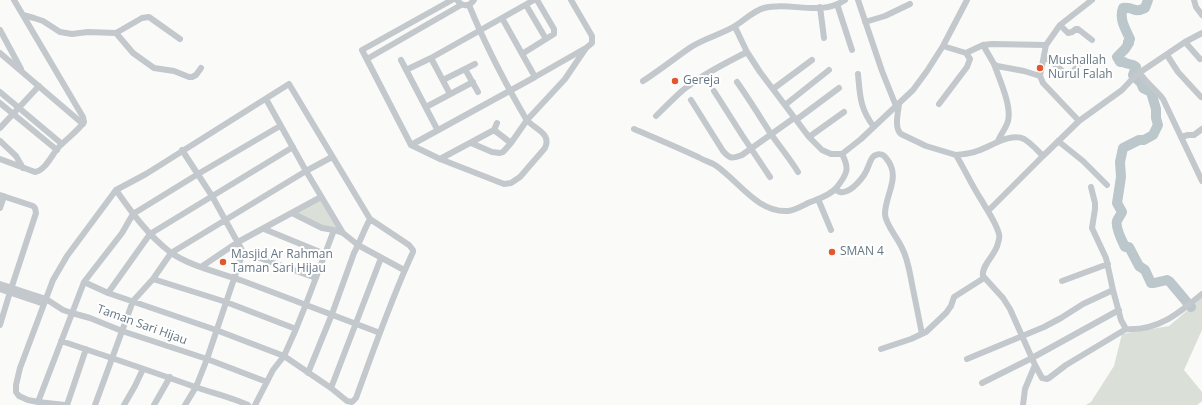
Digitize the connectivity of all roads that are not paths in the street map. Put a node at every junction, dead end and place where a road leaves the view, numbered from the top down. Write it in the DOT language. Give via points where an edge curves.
graph roads {
  1 [pos="14,0"];
  2 [pos="452,0"];
  3 [pos="474,0"];
  4 [pos="534,0"];
  5 [pos="537,0"];
  6 [pos="571,0"];
  7 [pos="805,0"];
  8 [pos="845,0"];
  9 [pos="858,0"];
  10 [pos="967,0"];
  11 [pos="1092,0"];
  12 [pos="1194,0"];
  13 [pos="459,2"];
  14 [pos="526,4"];
  15 [pos="837,4"];
  16 [pos="910,4"];
  17 [pos="468,5"];
  18 [pos="806,8"];
  19 [pos="820,8"];
  20 [pos="24,15"];
  21 [pos="1202,15"];
  22 [pos="502,18"];
  23 [pos="864,22"];
  24 [pos="1060,25"];
  25 [pos="735,26"];
  26 [pos="0,30"];
  27 [pos="479,30"];
  28 [pos="1202,32"];
  29 [pos="116,33"];
  30 [pos="824,38"];
  31 [pos="180,39"];
  32 [pos="546,40"];
  33 [pos="1092,40"];
  34 [pos="1185,42"];
  35 [pos="983,45"];
  36 [pos="1046,45"];
  37 [pos="943,46"];
  38 [pos="586,48"];
  39 [pos="852,50"];
  40 [pos="747,52"];
  41 [pos="0,53"];
  42 [pos="966,53"];
  43 [pos="522,54"];
  44 [pos="1167,55"];
  45 [pos="1044,57"];
  46 [pos="431,58"];
  47 [pos="367,59"];
  48 [pos="1083,59"];
  49 [pos="1200,59"];
  50 [pos="401,60"];
  51 [pos="812,60"];
  52 [pos="475,64"];
  53 [pos="994,64"];
  54 [pos="201,68"];
  55 [pos="465,69"];
  56 [pos="406,70"];
  57 [pos="829,70"];
  58 [pos="23,72"];
  59 [pos="858,74"];
  60 [pos="1138,74"];
  61 [pos="535,76"];
  62 [pos="1040,76"];
  63 [pos="443,80"];
  64 [pos="643,81"];
  65 [pos="473,82"];
  66 [pos="737,82"];
  67 [pos="39,86"];
  68 [pos="839,88"];
  69 [pos="773,89"];
  70 [pos="510,91"];
  71 [pos="714,91"];
  72 [pos="0,92"];
  73 [pos="478,92"];
  74 [pos="450,94"];
  75 [pos="1202,98"];
  76 [pos="266,99"];
  77 [pos="691,100"];
  78 [pos="0,103"];
  79 [pos="939,104"];
  80 [pos="786,105"];
  81 [pos="898,105"];
  82 [pos="426,107"];
  83 [pos="19,109"];
  84 [pos="844,112"];
  85 [pos="13,114"];
  86 [pos="656,116"];
  87 [pos="795,119"];
  88 [pos="527,120"];
  89 [pos="1080,121"];
  90 [pos="497,123"];
  91 [pos="83,124"];
  92 [pos="280,126"];
  93 [pos="874,127"];
  94 [pos="0,128"];
  95 [pos="437,129"];
  96 [pos="634,129"];
  97 [pos="1202,129"];
  98 [pos="494,130"];
  99 [pos="772,134"];
  100 [pos="810,137"];
  101 [pos="1181,137"];
  102 [pos="0,141"];
  103 [pos="998,141"];
  104 [pos="1058,141"];
  105 [pos="471,143"];
  106 [pos="511,143"];
  107 [pos="62,144"];
  108 [pos="411,145"];
  109 [pos="293,147"];
  110 [pos="751,149"];
  111 [pos="57,150"];
  112 [pos="182,150"];
  113 [pos="842,154"];
  114 [pos="956,155"];
  115 [pos="1043,156"];
  116 [pos="332,157"];
  117 [pos="440,159"];
  118 [pos="0,160"];
  119 [pos="23,168"];
  120 [pos="306,171"];
  121 [pos="798,172"];
  122 [pos="198,174"];
  123 [pos="770,177"];
  124 [pos="1202,181"];
  125 [pos="1107,185"];
  126 [pos="1091,187"];
  127 [pos="116,190"];
  128 [pos="835,190"];
  129 [pos="2,195"];
  130 [pos="212,196"];
  131 [pos="322,197"];
  132 [pos="818,199"];
  133 [pos="0,208"];
  134 [pos="988,211"];
  135 [pos="292,213"];
  136 [pos="133,214"];
  137 [pos="370,219"];
  138 [pos="224,220"];
  139 [pos="264,229"];
  140 [pos="334,230"];
  141 [pos="831,230"];
  142 [pos="343,233"];
  143 [pos="150,234"];
  144 [pos="238,242"];
  145 [pos="358,245"];
  146 [pos="243,252"];
  147 [pos="171,253"];
  148 [pos="324,254"];
  149 [pos="381,258"];
  150 [pos="1108,264"];
  151 [pos="201,267"];
  152 [pos="404,270"];
  153 [pos="234,278"];
  154 [pos="316,278"];
  155 [pos="984,278"];
  156 [pos="153,279"];
  157 [pos="1062,281"];
  158 [pos="84,282"];
  159 [pos="0,284"];
  160 [pos="0,289"];
  161 [pos="10,290"];
  162 [pos="1113,290"];
  163 [pos="108,293"];
  164 [pos="1202,294"];
  165 [pos="45,302"];
  166 [pos="133,302"];
  167 [pos="226,302"];
  168 [pos="306,304"];
  169 [pos="1119,310"];
  170 [pos="72,313"];
  171 [pos="332,314"];
  172 [pos="356,324"];
  173 [pos="0,325"];
  174 [pos="296,329"];
  175 [pos="216,330"];
  176 [pos="1126,330"];
  177 [pos="122,331"];
  178 [pos="380,332"];
  179 [pos="922,334"];
  180 [pos="1021,336"];
  181 [pos="61,341"];
  182 [pos="86,349"];
  183 [pos="881,349"];
  184 [pos="284,356"];
  185 [pos="113,358"];
  186 [pos="1032,358"];
  187 [pos="207,359"];
  188 [pos="967,359"];
  189 [pos="1035,365"];
  190 [pos="143,369"];
  191 [pos="308,373"];
  192 [pos="170,377"];
  193 [pos="267,382"];
  194 [pos="982,383"];
  195 [pos="196,387"];
  196 [pos="330,388"];
  197 [pos="38,402"];
  198 [pos="66,405"];
  199 [pos="95,405"];
  200 [pos="124,405"];
  201 [pos="154,405"];
  202 [pos="185,405"];
  203 [pos="248,405"];
  204 [pos="255,405"];
  205 [pos="1023,405"];
  1 -- 20 [label="street"];
  2 -- 47 [label="street" via="362,50"];
  3 -- 17 [label="street"];
  4 -- 14 [label="street"];
  5 -- 32 [label="street" via="555,31 554,35"];
  6 -- 38 [label="street" via="593,38 592,43"];
  7 -- 18 [label="street"];
  8 -- 15 [label="street"];
  9 -- 23 [label="street"];
  10 -- 37 [label="street"];
  11 -- 24 [label="street"];
  12 -- 21 [label="street"];
  13 -- 17 [label="street"];
  13 -- 47 [label="street"];
  14 -- 22 [label="street"];
  14 -- 32 [label="street"];
  15 -- 19 [label="street"];
  15 -- 39 [label="street"];
  16 -- 23 [label="street" via="885,16"];
  17 -- 27 [label="street"];
  18 -- 19 [label="street"];
  18 -- 25 [label="street" via="763,8"];
  19 -- 30 [label="street"];
  20 -- 29 [label="street" via="43,21 66,34"];
  20 -- 91 [label="street" via="83,118"];
  22 -- 27 [label="street"];
  22 -- 43 [label="street"];
  23 -- 81 [label="street"];
  24 -- 33 [label="street" via="1068,33 1078,29"];
  24 -- 36 [label="street"];
  25 -- 40 [label="street"];
  25 -- 64 [label="street" via="691,47"];
  26 -- 58 [label="street"];
  27 -- 46 [label="street"];
  27 -- 70 [label="street"];
  28 -- 34 [label="street"];
  29 -- 31 [label="street" via="142,18 149,17"];
  29 -- 54 [label="street" via="133,53 154,68 174,70 189,77 196,75"];
  32 -- 43 [label="street"];
  34 -- 44 [label="street"];
  34 -- 49 [label="street"];
  35 -- 36 [label="street"];
  35 -- 42 [label="street"];
  35 -- 53 [label="street"];
  36 -- 45 [label="street"];
  37 -- 42 [label="street"];
  37 -- 81 [label="street" via="913,90"];
  38 -- 61 [label="street"];
  38 -- 88 [label="street" via="565,79"];
  40 -- 69 [label="street"];
  40 -- 86 [label="street" via="694,82"];
  41 -- 58 [label="street"];
  42 -- 79 [label="street" via="970,59 967,67"];
  43 -- 61 [label="street"];
  44 -- 60 [label="street"];
  44 -- 75 [label="street" via="1178,72"];
  45 -- 48 [label="street" via="1067,75 1071,74"];
  45 -- 62 [label="street"];
  46 -- 56 [label="street"];
  46 -- 63 [label="street"];
  47 -- 108 [label="street"];
  50 -- 56 [label="street"];
  51 -- 69 [label="street"];
  52 -- 55 [label="street"];
  53 -- 62 [label="street"];
  53 -- 103 [label="street" via="1008,112 1008,120"];
  55 -- 63 [label="street"];
  55 -- 65 [label="street"];
  56 -- 82 [label="street"];
  57 -- 80 [label="street"];
  58 -- 67 [label="street"];
  59 -- 93 [label="street" via="862,108"];
  60 -- 89 [label="street" via="1122,90"];
  60 -- 101 [label="street" via="1163,99"];
  61 -- 70 [label="street"];
  62 -- 89 [label="street" via="1043,83"];
  63 -- 74 [label="street"];
  65 -- 73 [label="street"];
  65 -- 74 [label="street"];
  66 -- 99 [label="street"];
  67 -- 83 [label="street"];
  67 -- 91 [label="street"];
  68 -- 87 [label="street"];
  69 -- 80 [label="street"];
  70 -- 88 [label="street"];
  70 -- 95 [label="street"];
  71 -- 110 [label="street"];
  72 -- 83 [label="street"];
  74 -- 82 [label="street"];
  76 -- 92 [label="street"];
  76 -- 112 [label="street"];
  76 -- 116 [label="street" via="289,84"];
  77 -- 110 [label="street" via="727,156 735,158"];
  78 -- 85 [label="street"];
  80 -- 87 [label="street"];
  81 -- 93 [label="street"];
  81 -- 114 [label="street" via="898,132 926,146"];
  82 -- 95 [label="street"];
  83 -- 85 [label="street"];
  83 -- 107 [label="street"];
  84 -- 100 [label="street"];
  85 -- 94 [label="street"];
  85 -- 111 [label="street"];
  87 -- 99 [label="street"];
  87 -- 100 [label="street"];
  88 -- 106 [label="street"];
  88 -- 117 [label="street" via="544,134 546,145 516,181 500,183"];
  89 -- 104 [label="street"];
  90 -- 98 [label="street"];
  91 -- 107 [label="street"];
  92 -- 109 [label="street"];
  92 -- 122 [label="street"];
  93 -- 113 [label="street"];
  95 -- 108 [label="street"];
  96 -- 132 [label="street" via="714,165 756,200 773,208 789,211"];
  97 -- 101 [label="street" via="1194,135"];
  98 -- 105 [label="street"];
  98 -- 106 [label="street"];
  99 -- 110 [label="street"];
  99 -- 121 [label="street"];
  100 -- 113 [label="street" via="822,150 831,154"];
  101 -- 124 [label="street"];
  102 -- 119 [label="street" via="16,156"];
  103 -- 114 [label="street" via="970,154"];
  103 -- 115 [label="street" via="1018,137 1031,144"];
  104 -- 115 [label="street"];
  104 -- 125 [label="street"];
  105 -- 106 [label="street" via="500,153"];
  105 -- 117 [label="street"];
  107 -- 111 [label="street"];
  108 -- 117 [label="street"];
  109 -- 120 [label="street"];
  109 -- 130 [label="street"];
  110 -- 123 [label="street"];
  111 -- 119 [label="street" via="38,171"];
  112 -- 122 [label="street"];
  112 -- 127 [label="street"];
  113 -- 128 [label="street" via="847,169"];
  114 -- 134 [label="street"];
  115 -- 134 [label="street"];
  116 -- 120 [label="street"];
  116 -- 137 [label="street"];
  118 -- 119 [label="street"];
  120 -- 131 [label="street"];
  120 -- 138 [label="street"];
  122 -- 130 [label="street"];
  122 -- 136 [label="street"];
  126 -- 150 [label="street" via="1095,203 1092,228"];
  127 -- 136 [label="street"];
  127 -- 165 [label="street" via="67,256 53,280"];
  128 -- 132 [label="street"];
  128 -- 179 [label="street" via="850,190 863,178 875,155 880,154 889,162 893,183 885,215 909,267"];
  129 -- 133 [label="street"];
  129 -- 161 [label="street" via="33,206 36,213"];
  130 -- 138 [label="street"];
  130 -- 143 [label="street"];
  131 -- 135 [label="street"];
  131 -- 142 [label="street"];
  132 -- 141 [label="street"];
  134 -- 155 [label="street" via="999,236 995,252 983,269"];
  135 -- 139 [label="street"];
  135 -- 140 [label="street" via="322,228"];
  136 -- 143 [label="street"];
  136 -- 158 [label="street" via="122,233"];
  137 -- 145 [label="street"];
  137 -- 152 [label="street" via="411,247 413,252"];
  138 -- 144 [label="street"];
  138 -- 147 [label="street"];
  139 -- 144 [label="street"];
  139 -- 148 [label="street"];
  140 -- 142 [label="street"];
  140 -- 148 [label="street"];
  142 -- 145 [label="street"];
  143 -- 147 [label="street"];
  143 -- 163 [label="street"];
  144 -- 146 [label="street"];
  144 -- 151 [label="street"];
  145 -- 149 [label="street"];
  145 -- 171 [label="street"];
  146 -- 153 [label="street"];
  146 -- 154 [label="street"];
  147 -- 151 [label="street"];
  147 -- 156 [label="street"];
  148 -- 154 [label="street"];
  149 -- 152 [label="street"];
  149 -- 172 [label="street"];
  150 -- 157 [label="street"];
  150 -- 162 [label="street"];
  151 -- 153 [label="street"];
  152 -- 178 [label="street"];
  153 -- 167 [label="street"];
  153 -- 168 [label="street"];
  154 -- 168 [label="street"];
  155 -- 179 [label="street" via="954,297 946,313"];
  155 -- 180 [label="street" via="1003,298"];
  156 -- 166 [label="street"];
  156 -- 167 [label="street"];
  158 -- 163 [label="street"];
  158 -- 170 [label="street"];
  159 -- 161 [label="street"];
  160 -- 161 [label="street"];
  161 -- 165 [label="street, Taman Sari Hijau"];
  161 -- 173 [label="street"];
  162 -- 169 [label="street"];
  162 -- 180 [label="street" via="1044,327"];
  163 -- 166 [label="street"];
  164 -- 176 [label="street" via="1165,322 1141,329"];
  165 -- 170 [label="street, Taman Sari Hijau"];
  165 -- 197 [label="street" via="16,385 19,396"];
  166 -- 175 [label="street"];
  166 -- 177 [label="street"];
  167 -- 174 [label="street"];
  167 -- 175 [label="street"];
  168 -- 171 [label="street"];
  168 -- 174 [label="street"];
  169 -- 176 [label="street"];
  169 -- 186 [label="street"];
  170 -- 177 [label="street, Taman Sari Hijau"];
  170 -- 181 [label="street"];
  171 -- 172 [label="street"];
  171 -- 191 [label="street"];
  172 -- 178 [label="street"];
  172 -- 196 [label="street"];
  174 -- 184 [label="street"];
  175 -- 184 [label="street"];
  175 -- 187 [label="street"];
  176 -- 189 [label="street" via="1047,379 1041,376"];
  177 -- 185 [label="street"];
  177 -- 187 [label="street, Taman Sari Hijau"];
  178 -- 196 [label="street" via="355,401 347,401"];
  179 -- 183 [label="street"];
  180 -- 186 [label="street"];
  180 -- 188 [label="street"];
  181 -- 182 [label="street"];
  181 -- 197 [label="street"];
  182 -- 185 [label="street"];
  182 -- 198 [label="street"];
  184 -- 191 [label="street"];
  184 -- 193 [label="street"];
  185 -- 190 [label="street"];
  185 -- 199 [label="street"];
  186 -- 189 [label="street"];
  186 -- 194 [label="street"];
  187 -- 193 [label="street, Taman Sari Hijau"];
  187 -- 195 [label="street"];
  189 -- 205 [label="street" via="1024,389"];
  190 -- 192 [label="street"];
  190 -- 200 [label="street"];
  191 -- 196 [label="street"];
  192 -- 195 [label="street"];
  192 -- 201 [label="street"];
  193 -- 204 [label="street"];
  195 -- 202 [label="street"];
  195 -- 203 [label="street"];
  197 -- 198 [label="street"];
}
